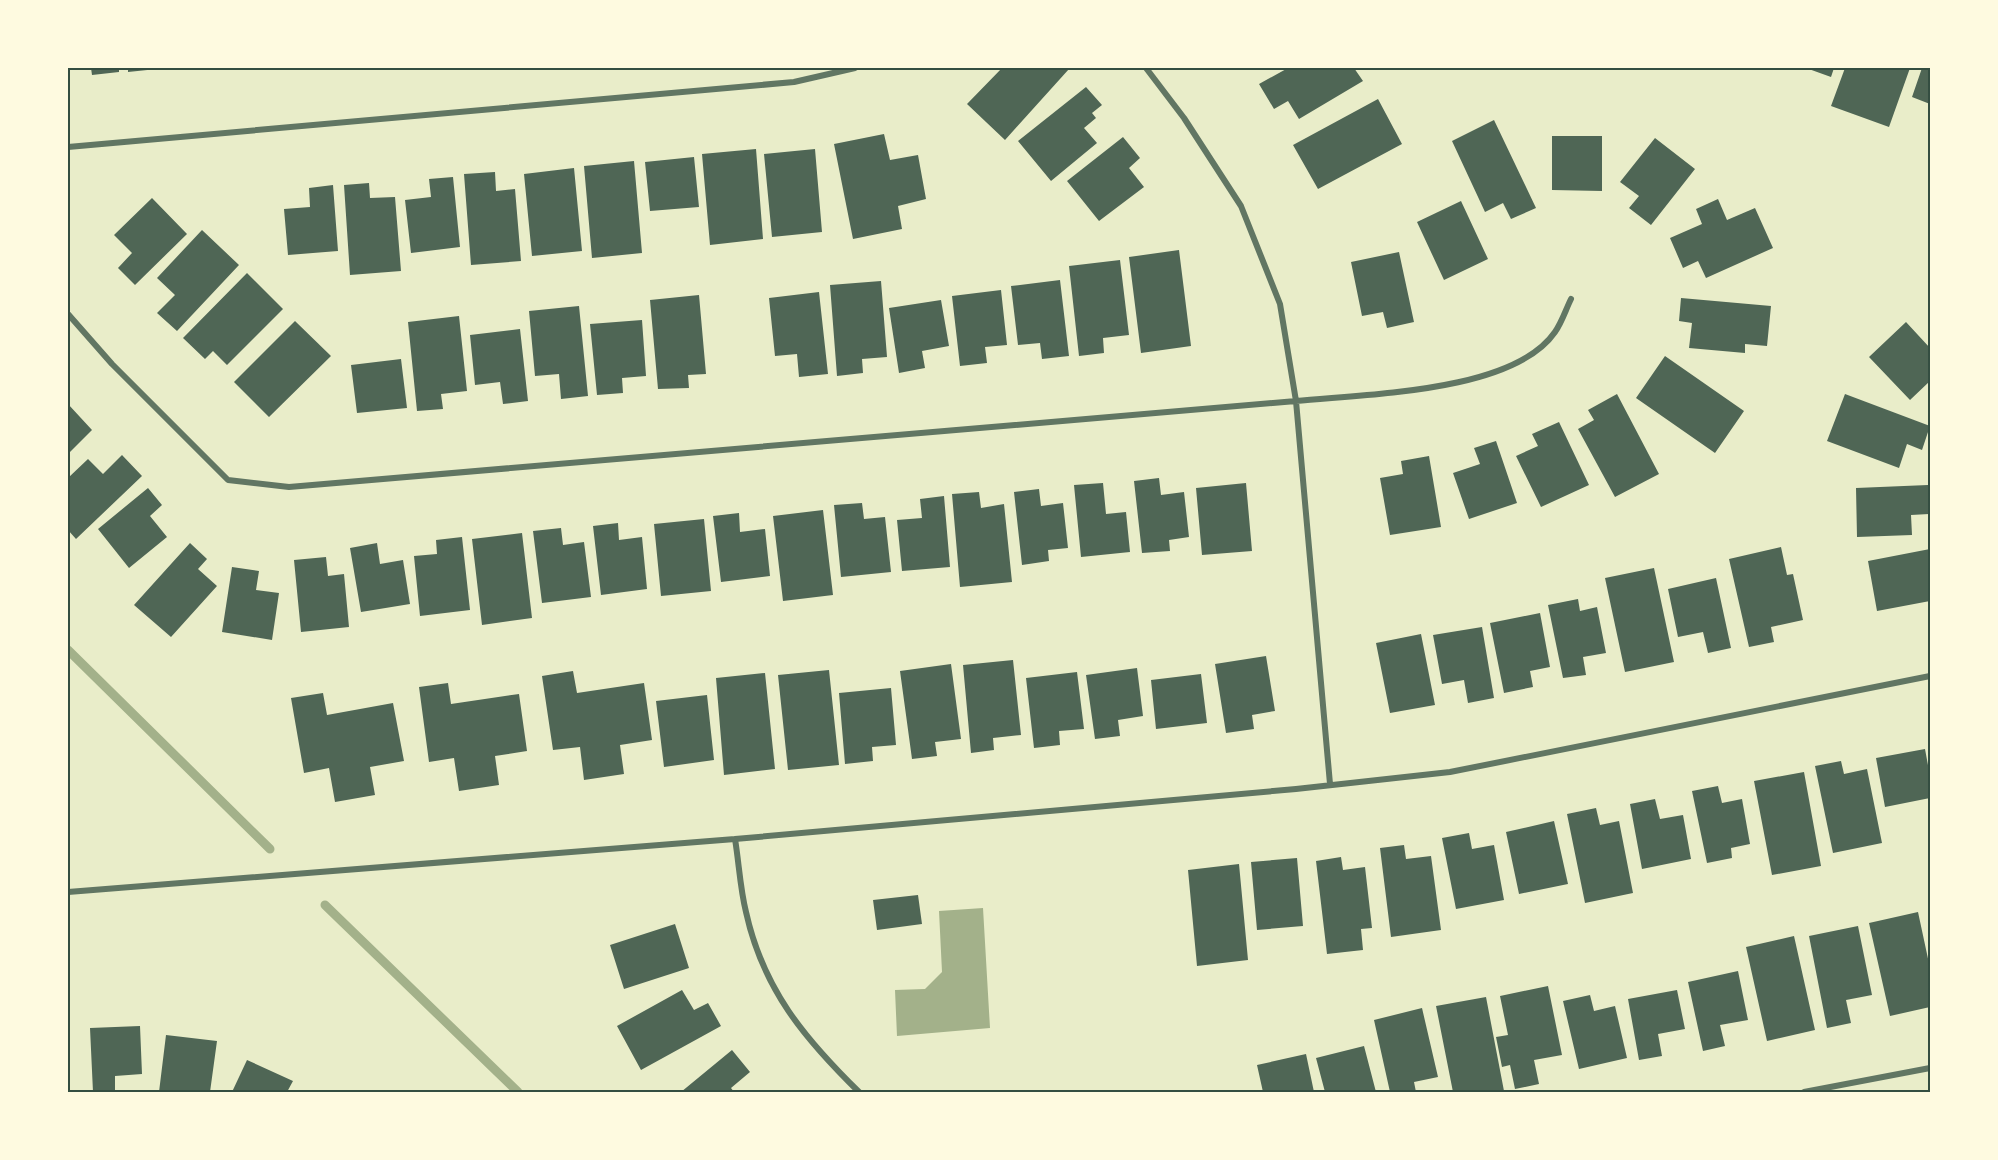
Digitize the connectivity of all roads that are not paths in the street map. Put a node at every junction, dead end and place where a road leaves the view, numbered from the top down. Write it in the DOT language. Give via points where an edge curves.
graph roads {
  1 [pos="855,68"];
  2 [pos="1146,68"];
  3 [pos="68,147"];
  4 [pos="1571,298"];
  5 [pos="68,314"];
  6 [pos="1296,400"];
  7 [pos="1930,676"];
  8 [pos="1330,784"];
  9 [pos="735,839"];
  10 [pos="68,892"];
  11 [pos="1930,1068"];
  12 [pos="860,1092"];
  13 [pos="1804,1092"];
  1 -- 3 [label="street" via="794,82"];
  2 -- 6 [label="street" via="1241,206 1280,304"];
  4 -- 6 [label="street" via="1555,332 1530,355 1495,373 1399,391"];
  5 -- 6 [label="street" via="112,364 228,480 289,487"];
  6 -- 8 [label="street"];
  7 -- 8 [label="street" via="1450,772"];
  8 -- 9 [label="street"];
  9 -- 10 [label="street"];
  9 -- 12 [label="street" via="748,920 763,968 806,1036"];
  11 -- 13 [label="street"];
}
